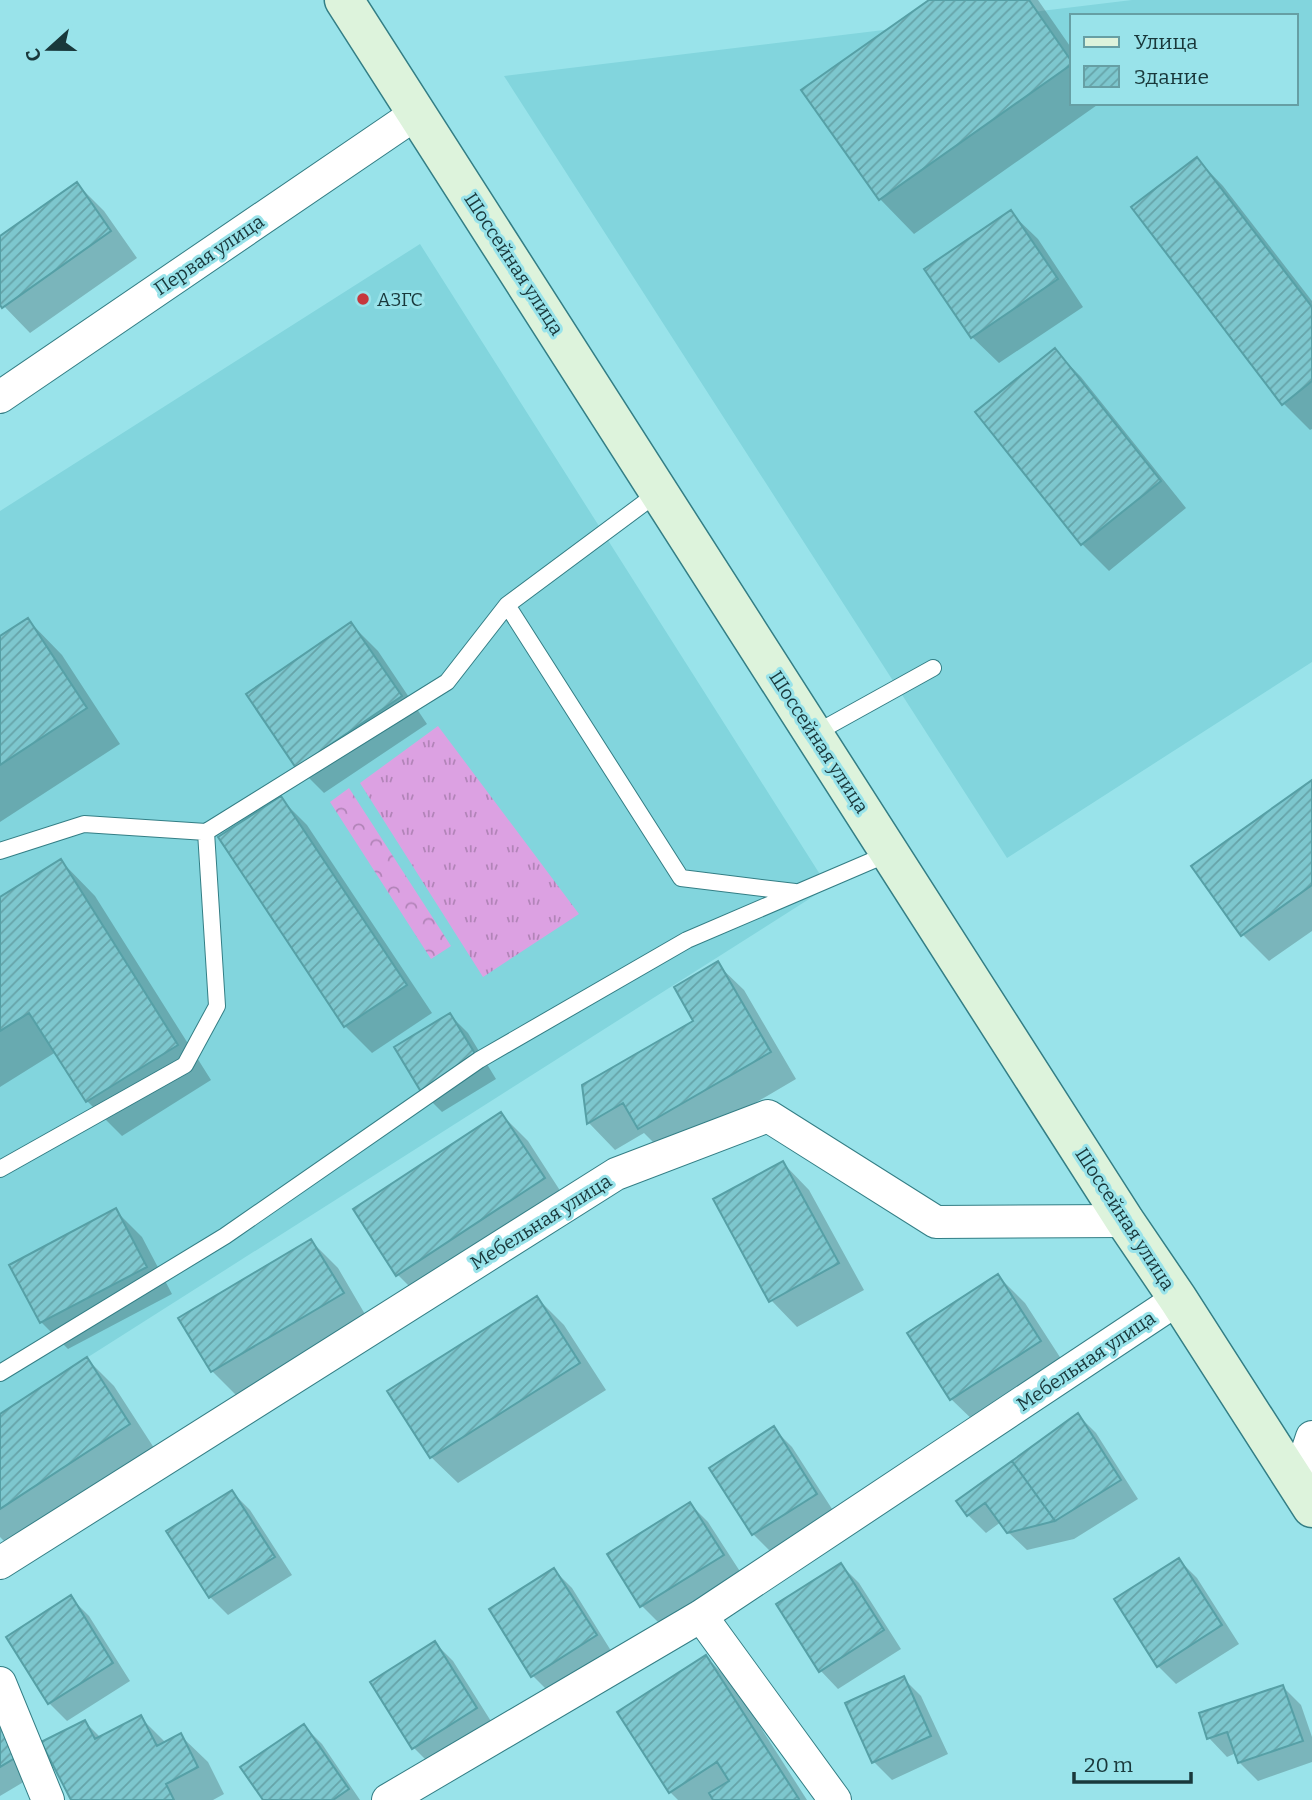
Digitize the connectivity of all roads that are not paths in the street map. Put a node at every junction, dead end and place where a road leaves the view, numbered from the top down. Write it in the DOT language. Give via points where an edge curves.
graph roads {
  1 [pos="344,0"];
  2 [pos="417,113"];
  3 [pos="0,397"];
  4 [pos="659,492"];
  5 [pos="507,605"];
  6 [pos="933,668"];
  7 [pos="814,734"];
  8 [pos="206,832"];
  9 [pos="0,851"];
  10 [pos="890,853"];
  11 [pos="797,892"];
  12 [pos="0,1170"];
  13 [pos="1125,1221"];
  14 [pos="1178,1299"];
  15 [pos="0,1373"];
  16 [pos="1312,1437"];
  17 [pos="1307,1493"];
  18 [pos="0,1563"];
  19 [pos="701,1616"];
  20 [pos="0,1683"];
  21 [pos="48,1800"];
  22 [pos="388,1800"];
  23 [pos="835,1800"];
  1 -- 2 [label="main road, Шоссейная улица"];
  2 -- 3 [label="street, Первая улица"];
  2 -- 4 [label="main road, Шоссейная улица"];
  4 -- 5 [label="lane"];
  4 -- 7 [label="main road, Шоссейная улица"];
  5 -- 8 [label="lane" via="447,682"];
  5 -- 11 [label="lane" via="681,878"];
  6 -- 7 [label="lane"];
  7 -- 10 [label="main road, Шоссейная улица"];
  8 -- 9 [label="lane" via="84,824"];
  8 -- 12 [label="lane" via="217,1006 185,1065"];
  10 -- 11 [label="lane"];
  10 -- 13 [label="main road, Шоссейная улица"];
  11 -- 15 [label="lane" via="687,940 479,1060 225,1236"];
  13 -- 14 [label="main road, Шоссейная улица"];
  13 -- 18 [label="street, Мебельная улица" via="936,1222 768,1116 616,1174"];
  14 -- 17 [label="main road, Шоссейная улица"];
  14 -- 19 [label="street, Мебельная улица"];
  16 -- 17 [label="street, Шоссейная улица"];
  19 -- 22 [label="street, Мебельная улица"];
  19 -- 23 [label="street"];
  20 -- 21 [label="street"];
}
